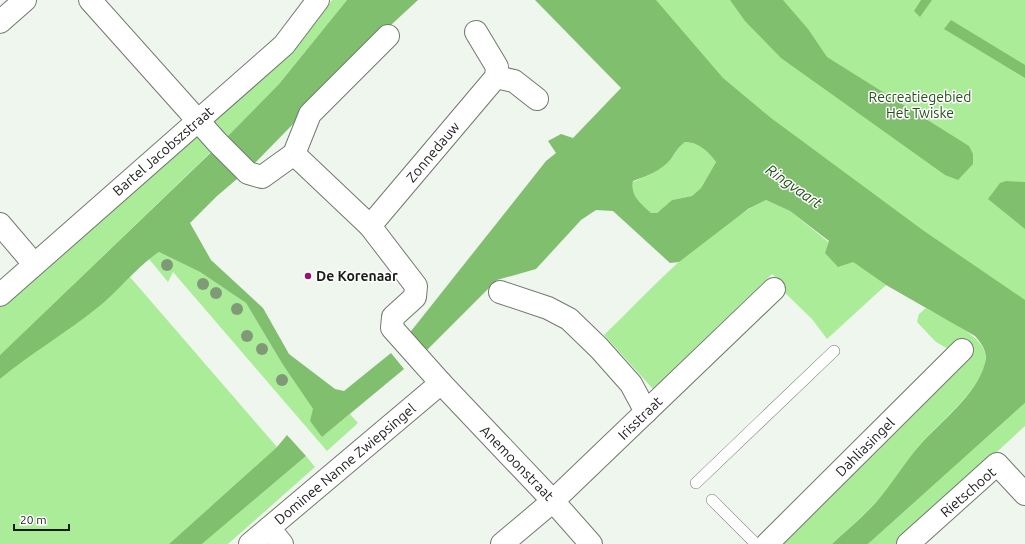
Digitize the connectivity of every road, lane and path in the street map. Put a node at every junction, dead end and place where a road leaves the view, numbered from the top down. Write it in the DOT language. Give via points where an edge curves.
graph roads {
  1 [pos="25,0"];
  2 [pos="90,0"];
  3 [pos="318,0"];
  4 [pos="0,22"];
  5 [pos="476,32"];
  6 [pos="388,36"];
  7 [pos="496,78"];
  8 [pos="537,99"];
  9 [pos="198,121"];
  10 [pos="294,154"];
  11 [pos="0,224"];
  12 [pos="370,226"];
  13 [pos="34,264"];
  14 [pos="774,289"];
  15 [pos="500,292"];
  16 [pos="0,295"];
  17 [pos="962,350"];
  18 [pos="834,351"];
  19 [pos="435,377"];
  20 [pos="646,412"];
  21 [pos="696,483"];
  22 [pos="1025,494"];
  23 [pos="712,500"];
  24 [pos="553,501"];
  25 [pos="275,536"];
  26 [pos="250,544"];
  27 [pos="502,544"];
  28 [pos="591,544"];
  29 [pos="756,544"];
  30 [pos="767,544"];
  31 [pos="908,544"];
  1 -- 4 [label="street"];
  2 -- 9 [label="street"];
  3 -- 9 [label="street, Bartel Jacobszstraat" via="284,45"];
  5 -- 7 [label="street" via="497,67"];
  6 -- 10 [label="street" via="310,114"];
  7 -- 8 [label="street" via="514,81"];
  7 -- 12 [label="street, Zonnedauw"];
  9 -- 10 [label="street" via="248,174 262,177"];
  9 -- 13 [label="street, Bartel Jacobszstraat"];
  10 -- 12 [label="street"];
  11 -- 13 [label="street"];
  12 -- 19 [label="street, Anemoonstraat" via="416,286 415,297 393,317 392,328"];
  13 -- 16 [label="street, Bartel Jacobszstraat"];
  14 -- 20 [label="street, Irisstraat"];
  15 -- 20 [label="street" via="548,308 569,319 631,384"];
  17 -- 30 [label="street, Dahliasingel"];
  18 -- 21 [label="lane"];
  19 -- 24 [label="street, Anemoonstraat"];
  19 -- 25 [label="street, Dominee Nanne Zwiepsingel"];
  20 -- 24 [label="street, Irisstraat"];
  22 -- 31 [label="street, Rietschoot" via="996,464"];
  23 -- 29 [label="lane"];
  24 -- 27 [label="street, Irisstraat"];
  24 -- 28 [label="street, Anemoonstraat"];
  25 -- 26 [label="street, Dominee Nanne Zwiepsingel"];
}
